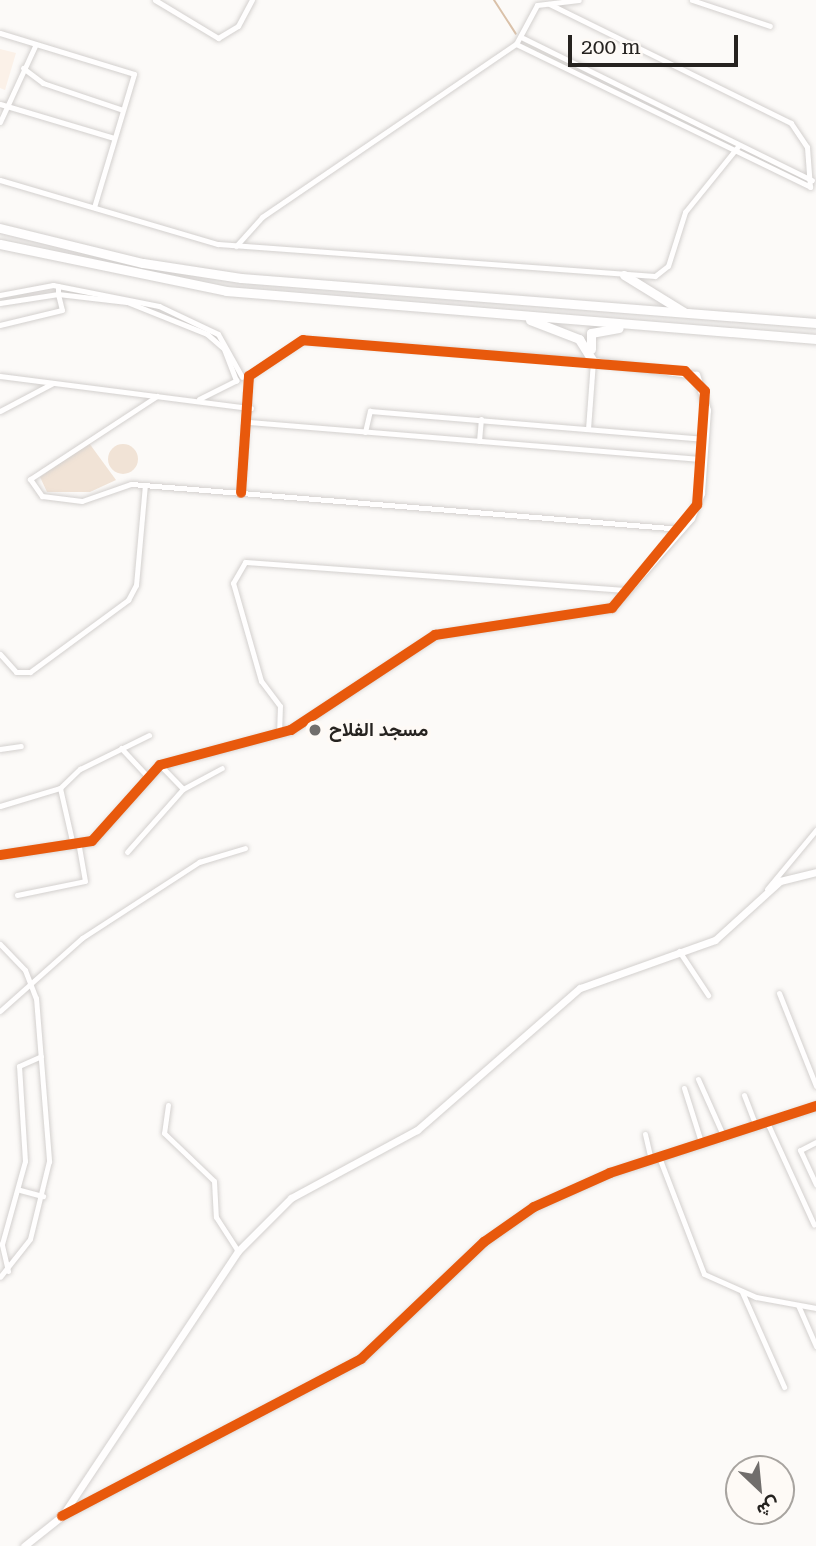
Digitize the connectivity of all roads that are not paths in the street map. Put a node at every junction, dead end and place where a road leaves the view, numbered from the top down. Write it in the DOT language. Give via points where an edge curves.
graph roads {
  1 [pos="155,0"];
  2 [pos="252,0"];
  3 [pos="579,0"];
  4 [pos="692,0"];
  5 [pos="549,4"];
  6 [pos="770,26"];
  7 [pos="0,33"];
  8 [pos="523,38"];
  9 [pos="516,44"];
  10 [pos="35,46"];
  11 [pos="23,68"];
  12 [pos="2,104"];
  13 [pos="123,110"];
  14 [pos="0,122"];
  15 [pos="114,138"];
  16 [pos="739,145"];
  17 [pos="734,151"];
  18 [pos="0,180"];
  19 [pos="812,180"];
  20 [pos="94,207"];
  21 [pos="0,228"];
  22 [pos="0,244"];
  23 [pos="236,246"];
  24 [pos="624,275"];
  25 [pos="58,286"];
  26 [pos="58,294"];
  27 [pos="0,295"];
  28 [pos="0,303"];
  29 [pos="685,313"];
  30 [pos="515,315"];
  31 [pos="816,323"];
  32 [pos="0,325"];
  33 [pos="643,326"];
  34 [pos="816,339"];
  35 [pos="593,361"];
  36 [pos="253,370"];
  37 [pos="0,376"];
  38 [pos="239,379"];
  39 [pos="55,382"];
  40 [pos="223,388"];
  41 [pos="157,396"];
  42 [pos="189,400"];
  43 [pos="225,404"];
  44 [pos="251,408"];
  45 [pos="0,411"];
  46 [pos="481,419"];
  47 [pos="249,422"];
  48 [pos="588,429"];
  49 [pos="365,432"];
  50 [pos="705,439"];
  51 [pos="479,442"];
  52 [pos="703,459"];
  53 [pos="145,485"];
  54 [pos="241,494"];
  55 [pos="682,529"];
  56 [pos="626,590"];
  57 [pos="0,654"];
  58 [pos="279,733"];
  59 [pos="149,735"];
  60 [pos="21,746"];
  61 [pos="121,748"];
  62 [pos="0,749"];
  63 [pos="160,765"];
  64 [pos="222,768"];
  65 [pos="149,778"];
  66 [pos="60,788"];
  67 [pos="183,789"];
  68 [pos="0,806"];
  69 [pos="816,830"];
  70 [pos="76,847"];
  71 [pos="245,848"];
  72 [pos="127,852"];
  73 [pos="0,855"];
  74 [pos="816,872"];
  75 [pos="16,895"];
  76 [pos="763,897"];
  77 [pos="0,944"];
  78 [pos="678,951"];
  79 [pos="33,983"];
  80 [pos="779,993"];
  81 [pos="708,995"];
  82 [pos="0,1011"];
  83 [pos="41,1056"];
  84 [pos="698,1079"];
  85 [pos="816,1086"];
  86 [pos="684,1088"];
  87 [pos="744,1095"];
  88 [pos="168,1105"];
  89 [pos="814,1107"];
  90 [pos="816,1115"];
  91 [pos="766,1121"];
  92 [pos="755,1124"];
  93 [pos="645,1134"];
  94 [pos="723,1135"];
  95 [pos="701,1142"];
  96 [pos="816,1142"];
  97 [pos="655,1158"];
  98 [pos="816,1184"];
  99 [pos="20,1190"];
  100 [pos="43,1196"];
  101 [pos="814,1225"];
  102 [pos="238,1251"];
  103 [pos="8,1271"];
  104 [pos="0,1277"];
  105 [pos="742,1292"];
  106 [pos="798,1305"];
  107 [pos="816,1308"];
  108 [pos="816,1346"];
  109 [pos="784,1387"];
  110 [pos="62,1516"];
  111 [pos="24,1546"];
  1 -- 2 [label="street" via="218,38 239,26"];
  3 -- 5 [label="street"];
  4 -- 6 [label="street"];
  5 -- 8 [label="street" via="533,9"];
  5 -- 19 [label="street" via="791,123 805,140"];
  7 -- 10 [label="street"];
  8 -- 9 [label="street"];
  8 -- 16 [label="street"];
  9 -- 17 [label="street"];
  9 -- 23 [label="street" via="262,217"];
  10 -- 11 [label="street"];
  10 -- 13 [label="street" via="134,74"];
  11 -- 12 [label="street"];
  11 -- 13 [label="street" via="43,83"];
  12 -- 14 [label="street"];
  12 -- 15 [label="street"];
  13 -- 15 [label="street"];
  15 -- 20 [label="street"];
  16 -- 17 [label="street"];
  16 -- 19 [label="street"];
  17 -- 19 [label="street" via="810,187"];
  17 -- 24 [label="street" via="680,221 666,270"];
  18 -- 20 [label="street"];
  20 -- 23 [label="street"];
  21 -- 29 [label="highway" via="217,275"];
  22 -- 30 [label="highway" via="226,291"];
  23 -- 24 [label="street"];
  24 -- 29 [label="highway"];
  25 -- 26 [label="street"];
  25 -- 27 [label="street"];
  25 -- 38 [label="street" via="114,293 187,317 225,342"];
  26 -- 28 [label="street"];
  26 -- 32 [label="street" via="58,316"];
  26 -- 38 [label="street" via="127,302 207,334 224,349"];
  29 -- 31 [label="highway"];
  30 -- 33 [label="highway"];
  30 -- 35 [label="highway" via="579,339"];
  33 -- 34 [label="highway"];
  33 -- 35 [label="highway" via="591,333"];
  35 -- 36 [label="street" via="306,340"];
  35 -- 48 [label="street"];
  35 -- 50 [label="street" via="696,375 705,391"];
  36 -- 38 [label="street"];
  36 -- 44 [label="street" via="247,384"];
  37 -- 39 [label="street"];
  38 -- 40 [label="street"];
  39 -- 41 [label="street"];
  39 -- 45 [label="street"];
  40 -- 42 [label="street"];
  40 -- 43 [label="street"];
  41 -- 42 [label="street"];
  41 -- 53 [label="street" via="30,479 41,496 60,503 120,485"];
  42 -- 43 [label="street"];
  43 -- 44 [label="street"];
  44 -- 47 [label="street"];
  46 -- 48 [label="street"];
  46 -- 49 [label="street" via="370,411"];
  46 -- 51 [label="street"];
  47 -- 49 [label="street"];
  47 -- 54 [label="street"];
  48 -- 50 [label="street"];
  49 -- 51 [label="street"];
  50 -- 52 [label="street"];
  51 -- 52 [label="street"];
  52 -- 55 [label="street" via="701,493"];
  53 -- 54 [label="street"];
  53 -- 57 [label="street" via="136,585 128,600 30,672 16,672"];
  54 -- 55 [label="street"];
  55 -- 56 [label="street"];
  56 -- 58 [label="street" via="599,614 435,635 406,660"];
  56 -- 58 [label="street" via="245,562 233,583 261,681 279,706"];
  58 -- 63 [label="street"];
  59 -- 61 [label="street"];
  60 -- 62 [label="street"];
  61 -- 65 [label="street"];
  61 -- 66 [label="street"];
  63 -- 65 [label="street"];
  63 -- 67 [label="street"];
  64 -- 67 [label="street"];
  65 -- 70 [label="street" via="92,841"];
  66 -- 68 [label="street"];
  66 -- 70 [label="street"];
  67 -- 72 [label="street"];
  69 -- 76 [label="street"];
  70 -- 73 [label="street"];
  70 -- 75 [label="street" via="85,881"];
  71 -- 79 [label="street" via="198,862 82,938"];
  74 -- 76 [label="street" via="793,875"];
  76 -- 78 [label="street" via="727,933"];
  77 -- 79 [label="street"];
  78 -- 81 [label="street"];
  78 -- 102 [label="street" via="603,975 564,999 452,1104 386,1151 291,1198"];
  79 -- 82 [label="street"];
  79 -- 83 [label="street"];
  80 -- 85 [label="street"];
  83 -- 99 [label="street" via="19,1066 25,1161"];
  83 -- 100 [label="street" via="49,1161"];
  84 -- 94 [label="street"];
  86 -- 95 [label="street"];
  87 -- 92 [label="street"];
  88 -- 102 [label="street" via="164,1133 214,1181 216,1217"];
  89 -- 90 [label="street"];
  89 -- 91 [label="street"];
  91 -- 92 [label="street"];
  91 -- 101 [label="street"];
  92 -- 94 [label="street"];
  93 -- 97 [label="street"];
  94 -- 95 [label="street"];
  95 -- 97 [label="street"];
  96 -- 98 [label="street" via="800,1150"];
  97 -- 105 [label="street" via="704,1274"];
  97 -- 110 [label="street" via="567,1190 504,1225 361,1359"];
  99 -- 100 [label="street"];
  99 -- 103 [label="street" via="2,1244"];
  100 -- 103 [label="street" via="23,1255"];
  102 -- 110 [label="street"];
  103 -- 104 [label="street"];
  105 -- 106 [label="street"];
  105 -- 109 [label="street"];
  106 -- 107 [label="street"];
  106 -- 108 [label="street"];
  110 -- 111 [label="street"];
}
